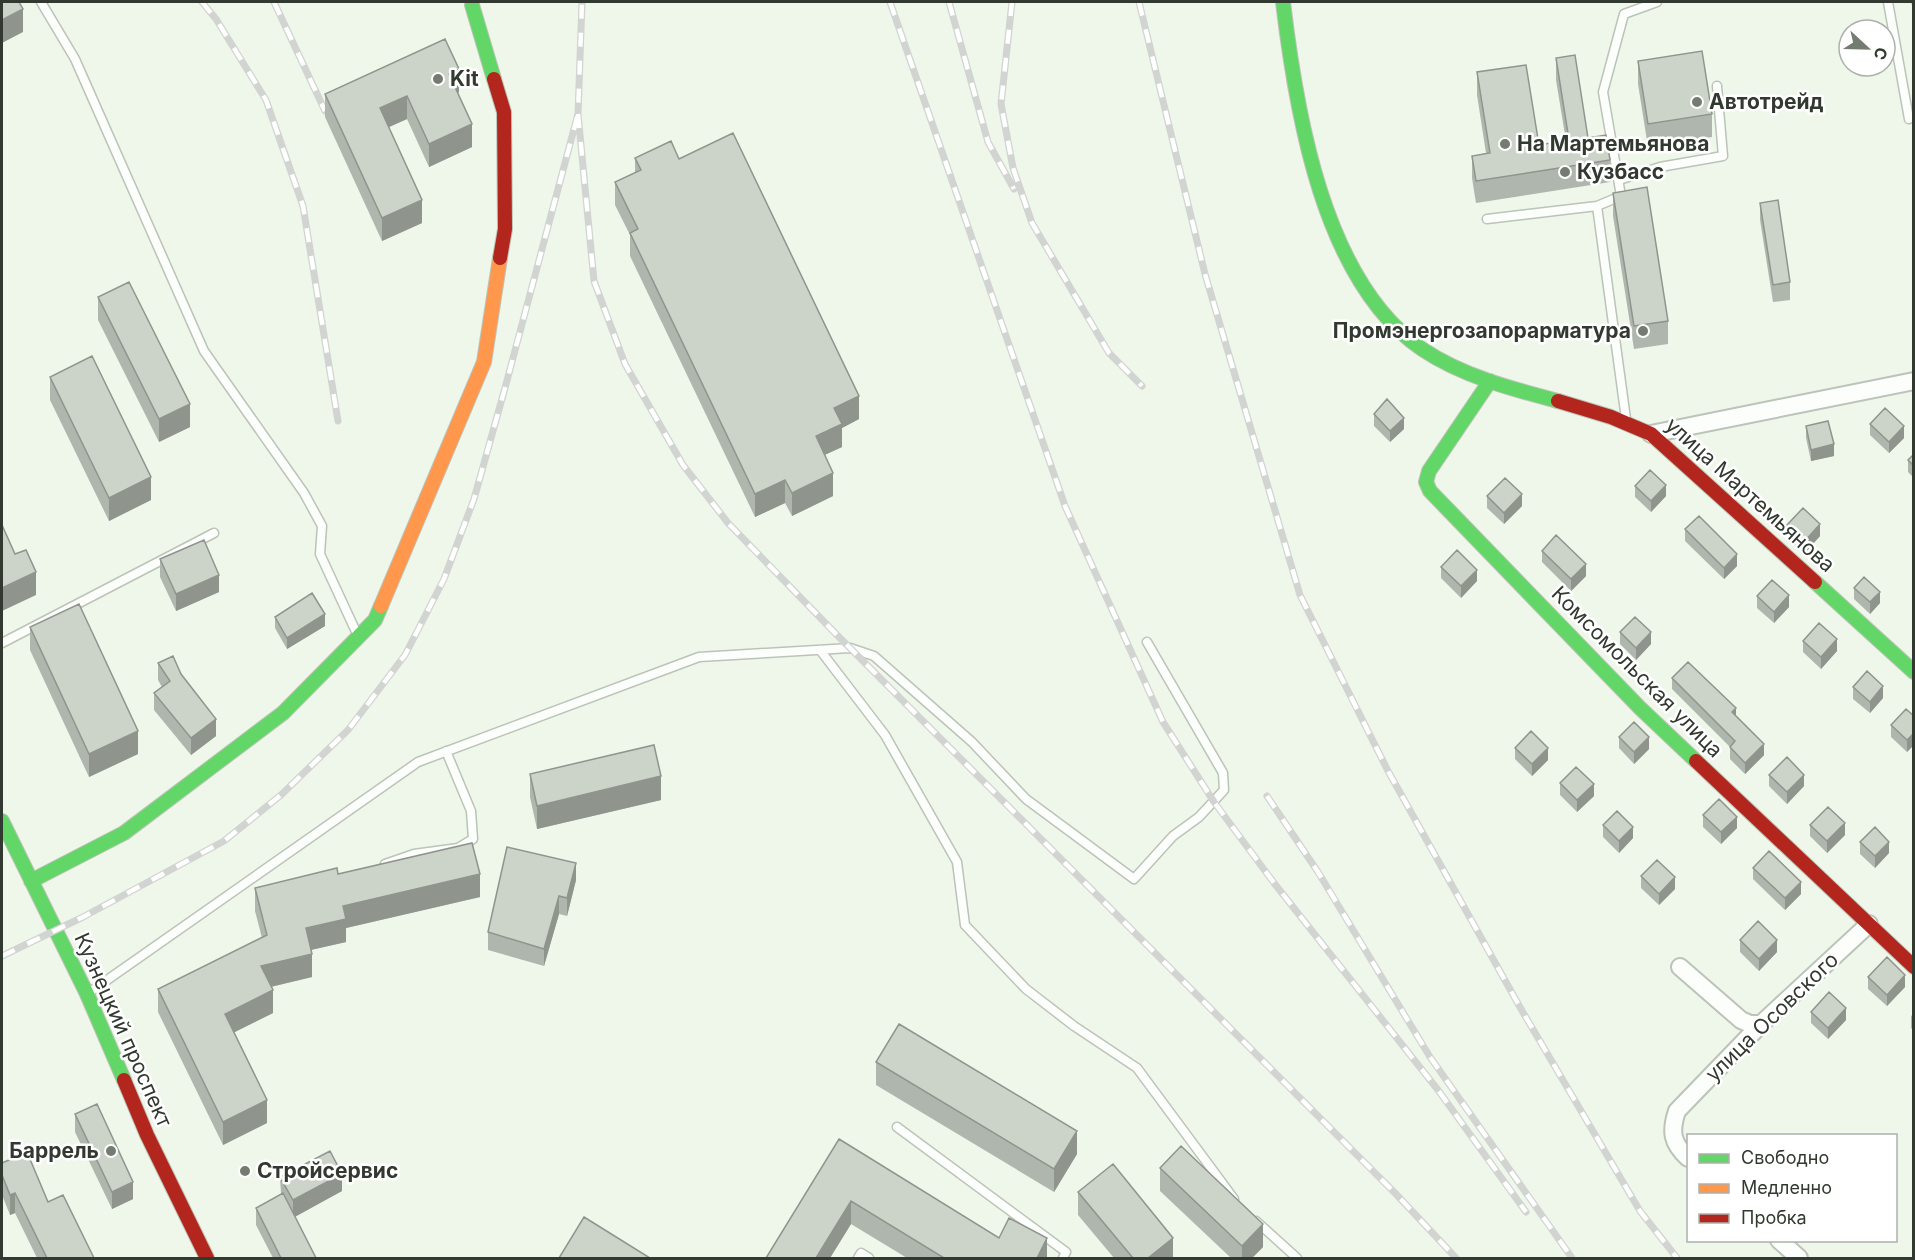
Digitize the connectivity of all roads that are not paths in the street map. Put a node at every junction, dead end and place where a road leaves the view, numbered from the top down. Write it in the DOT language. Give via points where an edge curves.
graph roads {
  1 [pos="41,2"];
  2 [pos="1283,2"];
  3 [pos="1657,2"];
  4 [pos="1888,2"];
  5 [pos="472,3"];
  6 [pos="1717,86"];
  7 [pos="1909,119"];
  8 [pos="1619,180"];
  9 [pos="1597,206"];
  10 [pos="1487,219"];
  11 [pos="1490,381"];
  12 [pos="1910,386"];
  13 [pos="1626,420"];
  14 [pos="1652,434"];
  15 [pos="214,532"];
  16 [pos="358,637"];
  17 [pos="1147,642"];
  18 [pos="2,643"];
  19 [pos="820,650"];
  20 [pos="1914,672"];
  21 [pos="446,751"];
  22 [pos="2,820"];
  23 [pos="375,868"];
  24 [pos="31,881"];
  25 [pos="1869,924"];
  26 [pos="1680,967"];
  27 [pos="1914,967"];
  28 [pos="87,994"];
  29 [pos="1761,1024"];
  30 [pos="897,1126"];
  31 [pos="1687,1156"];
  32 [pos="1239,1204"];
  33 [pos="1247,1212"];
  34 [pos="1781,1242"];
  35 [pos="207,1258"];
  36 [pos="858,1258"];
  37 [pos="869,1258"];
  38 [pos="1063,1258"];
  39 [pos="1297,1258"];
  40 [pos="1799,1258"];
  1 -- 16 [label="lane" via="75,59 204,351 304,493 322,526 320,554"];
  2 -- 11 [label="street, улица Мартемьянова" via="1298,110 1309,156 1338,235 1357,273 1385,313 1415,344"];
  3 -- 8 [label="lane" via="1624,14 1604,92"];
  4 -- 7 [label="lane"];
  5 -- 16 [label="street" via="504,112 505,229 484,362 375,620"];
  6 -- 8 [label="lane" via="1723,156 1660,167"];
  8 -- 9 [label="lane" via="1621,196"];
  9 -- 10 [label="lane"];
  9 -- 13 [label="lane"];
  11 -- 13 [label="street, улица Мартемьянова"];
  11 -- 25 [label="street, Комсомольская улица" via="1429,471 1426,482 1430,492 1640,708"];
  12 -- 14 [label="street"];
  13 -- 14 [label="street, улица Мартемьянова"];
  14 -- 20 [label="street, улица Мартемьянова"];
  15 -- 18 [label="lane"];
  16 -- 24 [label="street" via="283,713 124,833"];
  17 -- 19 [label="lane" via="1223,773 1224,790 1199,817 1173,836 1134,879 1026,799 972,742 874,656 850,648"];
  19 -- 21 [label="lane" via="699,657"];
  19 -- 32 [label="lane" via="885,735 957,862 965,925 1026,989 1137,1068"];
  21 -- 23 [label="lane" via="471,811 473,839 458,848 414,854"];
  21 -- 28 [label="lane" via="418,762"];
  22 -- 24 [label="street, Кузнецкий проспект"];
  24 -- 28 [label="street, Кузнецкий проспект"];
  25 -- 27 [label="street, Комсомольская улица"];
  25 -- 29 [label="street, улица Осовского"];
  26 -- 29 [label="street" via="1741,1020"];
  28 -- 35 [label="street, Кузнецкий проспект" via="147,1136"];
  29 -- 31 [label="street, улица Осовского" via="1677,1111 1671,1128 1675,1146"];
  30 -- 38 [label="lane" via="1066,1252"];
  33 -- 39 [label="lane"];
  34 -- 40 [label="street"];
  36 -- 37 [label="lane" via="861,1253"];
}
